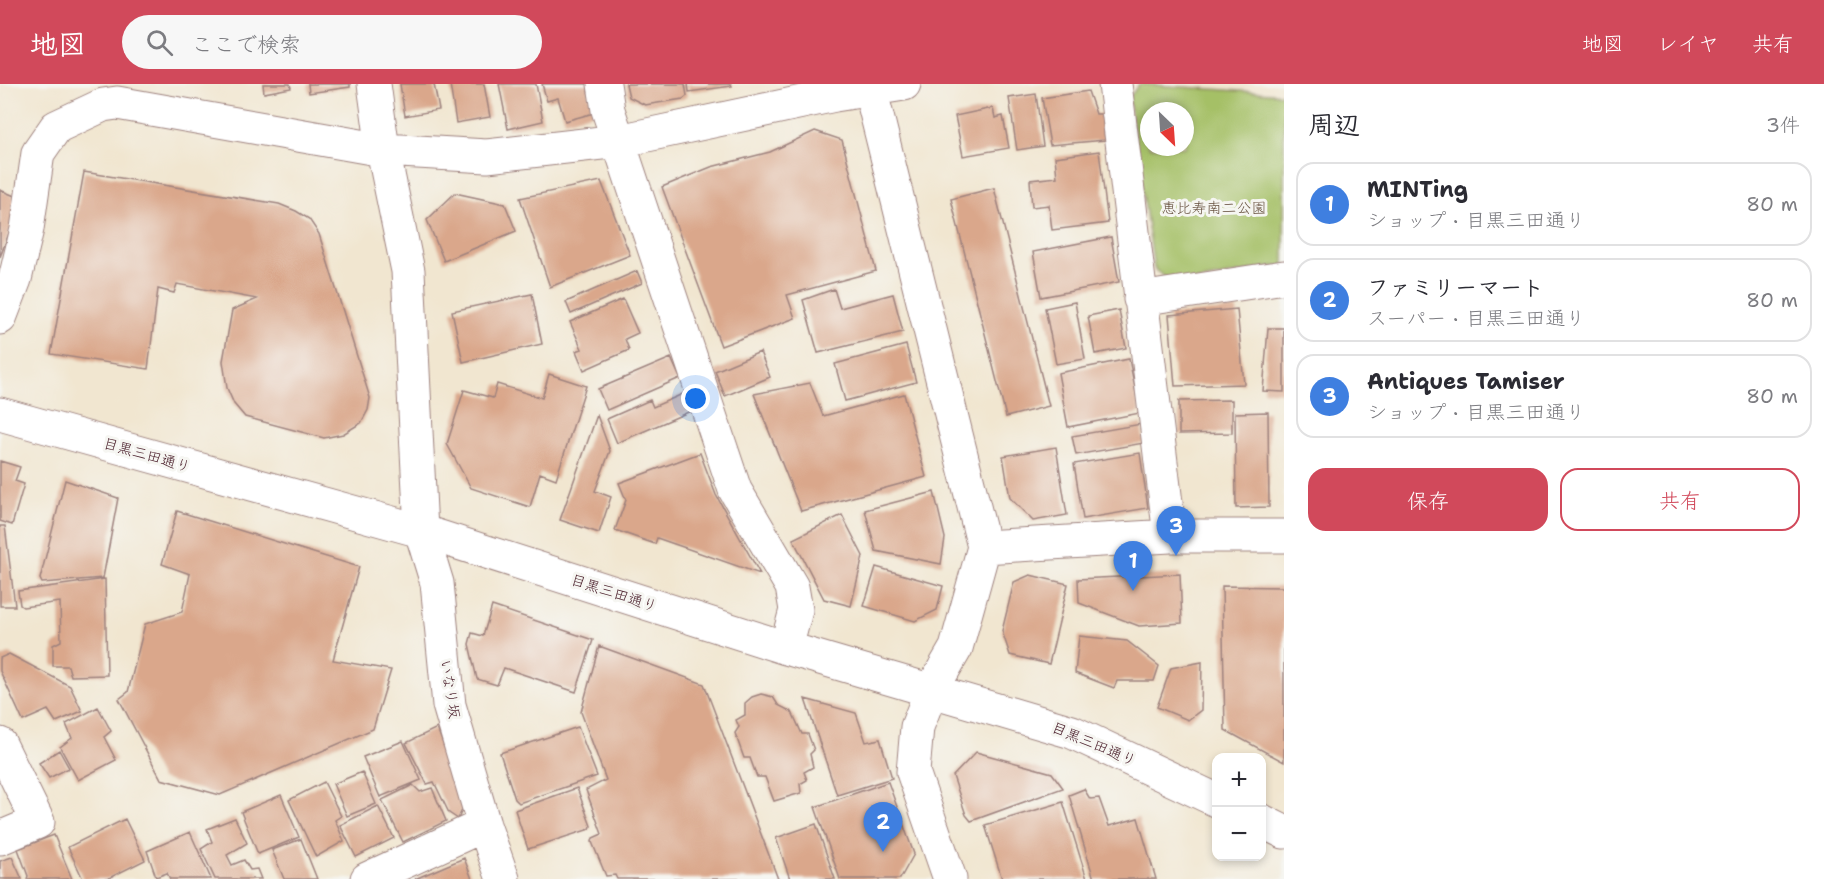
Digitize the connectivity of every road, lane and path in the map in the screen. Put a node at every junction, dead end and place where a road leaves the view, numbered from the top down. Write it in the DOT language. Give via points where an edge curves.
graph roads {
  1 [pos="374,84"];
  2 [pos="604,84"];
  3 [pos="904,84"];
  4 [pos="1115,84"];
  5 [pos="869,86"];
  6 [pos="101,95"];
  7 [pos="619,141"];
  8 [pos="383,150"];
  9 [pos="1284,277"];
  10 [pos="1140,299"];
  11 [pos="0,318"];
  12 [pos="0,414"];
  13 [pos="421,531"];
  14 [pos="1170,536"];
  15 [pos="1284,536"];
  16 [pos="984,547"];
  17 [pos="786,648"];
  18 [pos="931,691"];
  19 [pos="0,744"];
  20 [pos="1212,798"];
  21 [pos="1266,823"];
  22 [pos="484,825"];
  23 [pos="1284,832"];
  24 [pos="0,838"];
  25 [pos="367,879"];
  26 [pos="503,879"];
  27 [pos="950,879"];
  1 -- 8 [label="street, いなり坂"];
  2 -- 7 [label="street"];
  3 -- 5 [label="street"];
  4 -- 10 [label="street"];
  5 -- 7 [label="street"];
  5 -- 16 [label="street"];
  6 -- 8 [label="street" via="117,103"];
  6 -- 11 [label="street" via="56,127 38,153 22,249"];
  7 -- 8 [label="street" via="487,156"];
  7 -- 17 [label="street" via="735,490 792,587 796,610"];
  8 -- 13 [label="street, いなり坂" via="408,271"];
  9 -- 10 [label="street"];
  10 -- 14 [label="street"];
  12 -- 13 [label="street, 目黒三田通り"];
  13 -- 17 [label="street, 目黒三田通り"];
  13 -- 22 [label="street, いなり坂" via="437,583 449,705"];
  14 -- 15 [label="street"];
  14 -- 16 [label="street"];
  16 -- 18 [label="street" via="956,648"];
  17 -- 18 [label="street, 目黒三田通り"];
  18 -- 20 [label="street, 目黒三田通り" via="1072,732"];
  18 -- 27 [label="street" via="917,727 913,772"];
  19 -- 24 [label="street" via="38,822"];
  21 -- 23 [label="street"];
  22 -- 25 [label="street"];
  22 -- 26 [label="street, いなり坂"];
}
